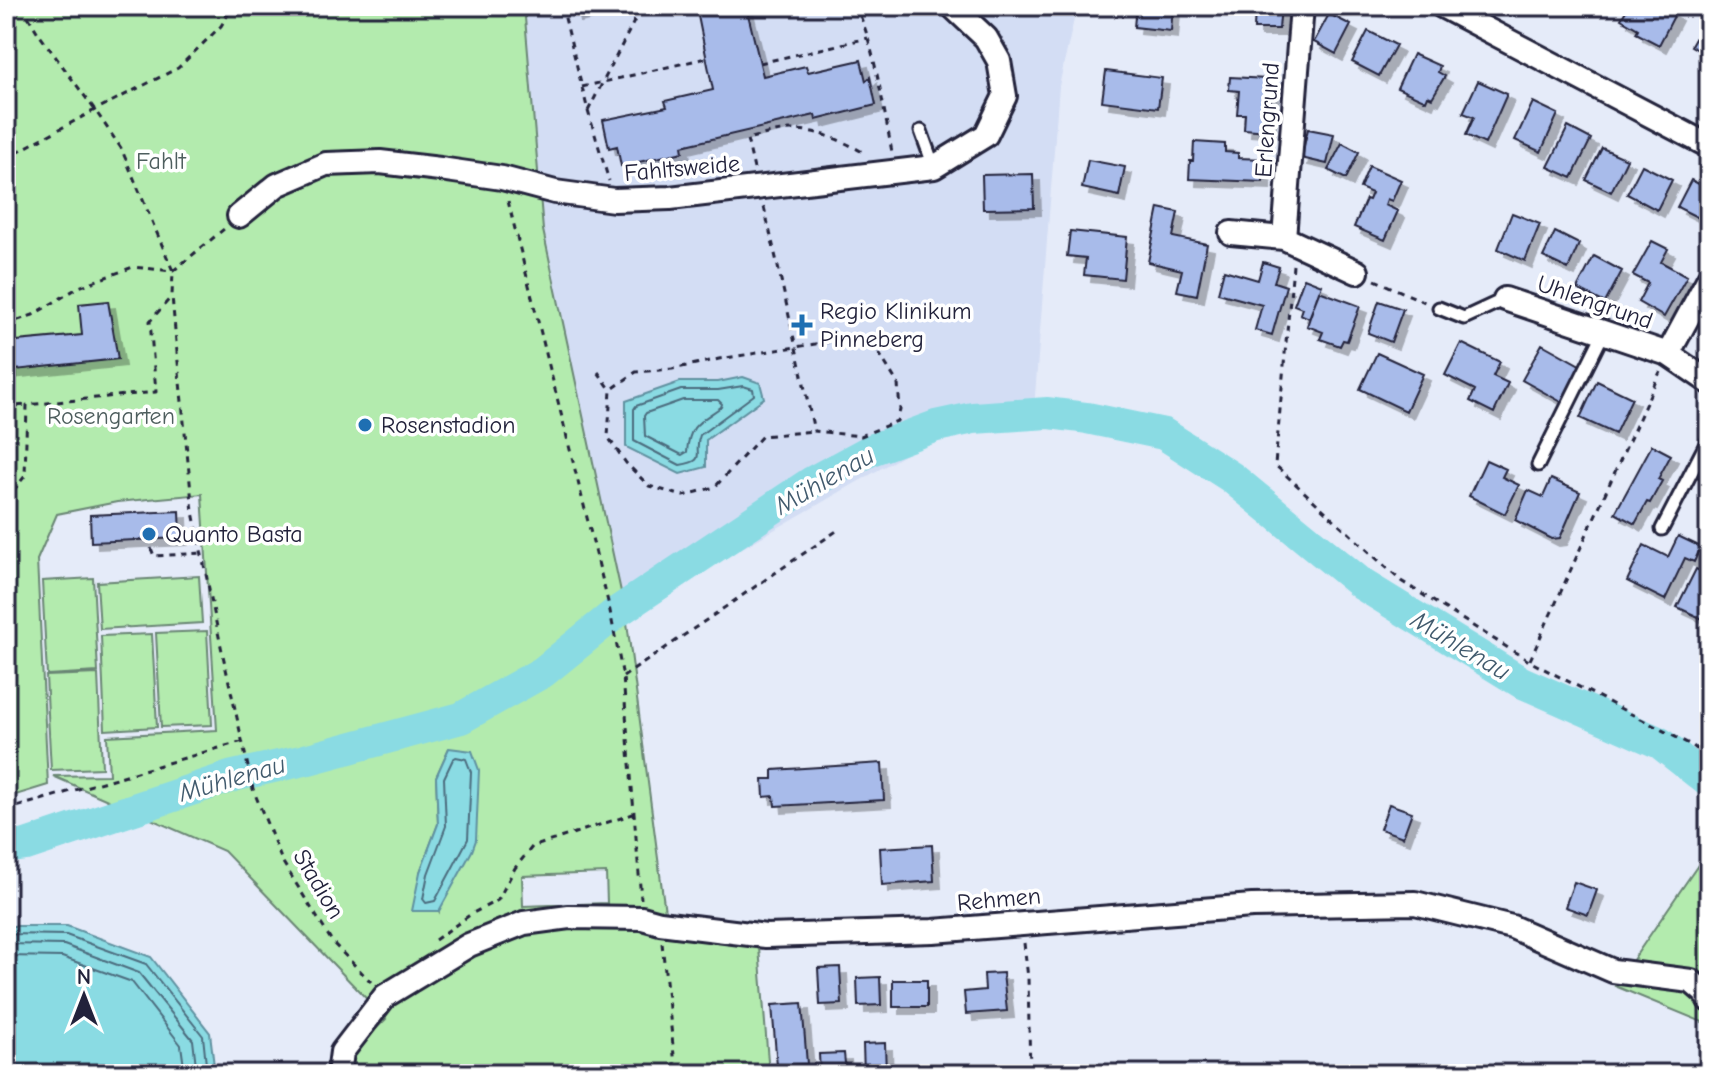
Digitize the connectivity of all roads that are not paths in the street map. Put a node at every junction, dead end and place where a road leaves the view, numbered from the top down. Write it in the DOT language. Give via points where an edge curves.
graph roads {
  1 [pos="952,6"];
  2 [pos="1302,6"];
  3 [pos="1442,6"];
  4 [pos="921,131"];
  5 [pos="1709,146"];
  6 [pos="934,167"];
  7 [pos="239,216"];
  8 [pos="1231,233"];
  9 [pos="1289,240"];
  10 [pos="1357,272"];
  11 [pos="1709,278"];
  12 [pos="1505,299"];
  13 [pos="1439,308"];
  14 [pos="1604,332"];
  15 [pos="1668,354"];
  16 [pos="1709,382"];
  17 [pos="1709,438"];
  18 [pos="1538,465"];
  19 [pos="1662,529"];
  20 [pos="1709,1000"];
  21 [pos="339,1074"];
  1 -- 6 [label="street, Fahltsweide" via="986,38 999,61 1005,96 986,135"];
  2 -- 9 [label="street, Erlengrund"];
  3 -- 5 [label="street"];
  4 -- 6 [label="lane"];
  6 -- 7 [label="street, Fahltsweide" via="614,200 440,169 380,162 326,164 277,185"];
  8 -- 9 [label="street"];
  9 -- 10 [label="street"];
  11 -- 15 [label="street, Uhlengrund"];
  12 -- 13 [label="lane" via="1464,318"];
  12 -- 14 [label="street, Uhlengrund"];
  14 -- 15 [label="street, Uhlengrund"];
  14 -- 18 [label="lane"];
  15 -- 16 [label="street, Uhlengrund"];
  17 -- 19 [label="lane"];
  20 -- 21 [label="street, Rehmen" via="1691,981 1613,971 1512,927 1415,903 1252,906 933,931 766,936 651,920 569,917 524,923 469,945 385,996 342,1052"];
}
